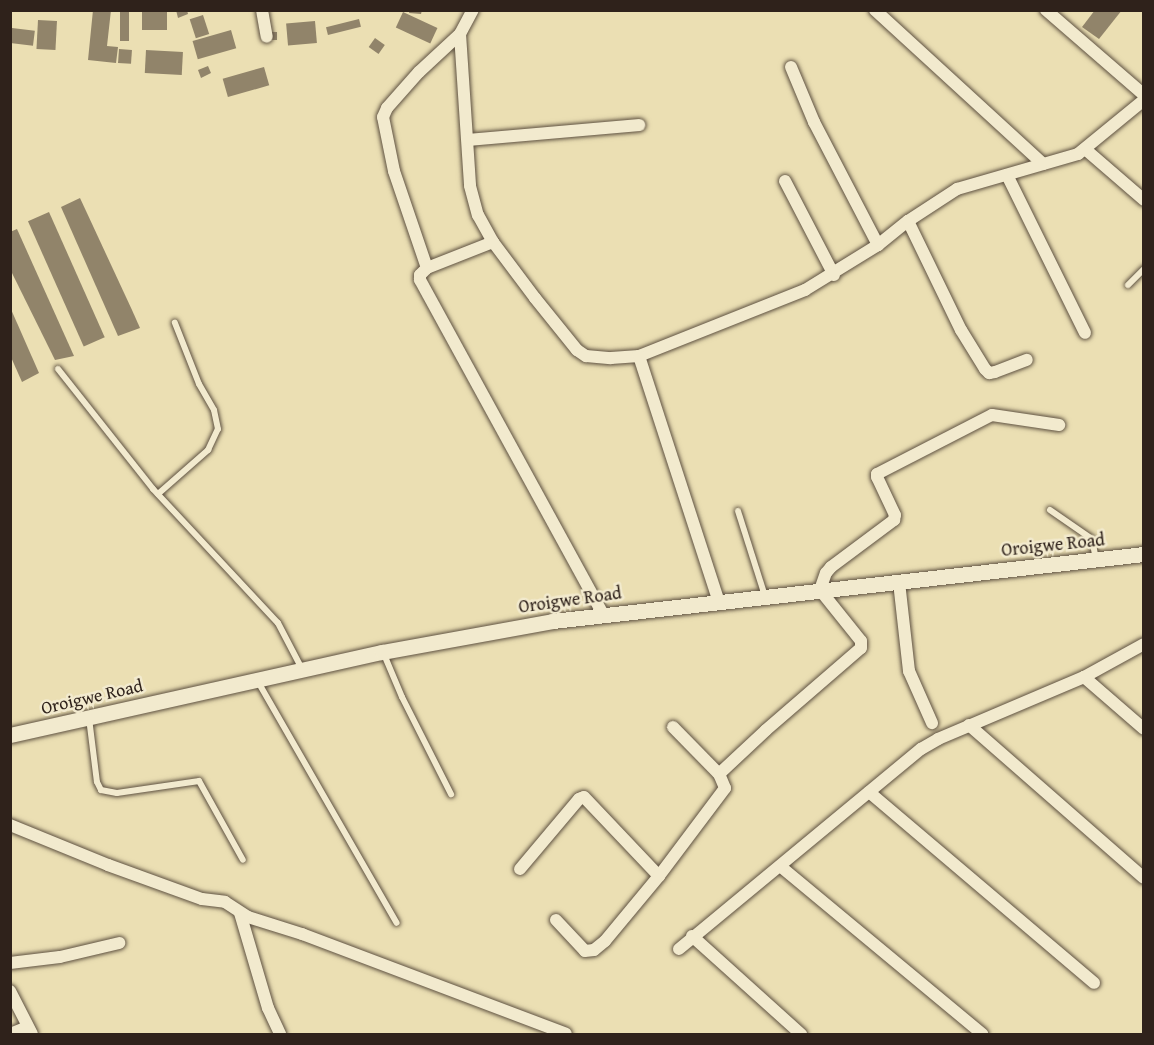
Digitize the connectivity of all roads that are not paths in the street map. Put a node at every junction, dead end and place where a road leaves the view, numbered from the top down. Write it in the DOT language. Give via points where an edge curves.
graph roads {
  1 [pos="262,10"];
  2 [pos="473,10"];
  3 [pos="875,10"];
  4 [pos="1046,10"];
  5 [pos="460,34"];
  6 [pos="267,37"];
  7 [pos="791,67"];
  8 [pos="1143,98"];
  9 [pos="639,125"];
  10 [pos="468,140"];
  11 [pos="1085,149"];
  12 [pos="1042,164"];
  13 [pos="1007,175"];
  14 [pos="785,181"];
  15 [pos="1143,200"];
  16 [pos="908,221"];
  17 [pos="493,242"];
  18 [pos="878,245"];
  19 [pos="427,268"];
  20 [pos="1143,269"];
  21 [pos="834,275"];
  22 [pos="1128,285"];
  23 [pos="175,323"];
  24 [pos="1085,333"];
  25 [pos="639,356"];
  26 [pos="1027,360"];
  27 [pos="58,369"];
  28 [pos="1059,425"];
  29 [pos="158,494"];
  30 [pos="1050,510"];
  31 [pos="738,512"];
  32 [pos="1143,554"];
  33 [pos="1096,560"];
  34 [pos="899,582"];
  35 [pos="820,590"];
  36 [pos="765,596"];
  37 [pos="719,602"];
  38 [pos="603,614"];
  39 [pos="1143,645"];
  40 [pos="382,652"];
  41 [pos="303,669"];
  42 [pos="1084,676"];
  43 [pos="257,679"];
  44 [pos="89,717"];
  45 [pos="932,723"];
  46 [pos="969,725"];
  47 [pos="673,727"];
  48 [pos="1143,729"];
  49 [pos="10,735"];
  50 [pos="719,774"];
  51 [pos="869,792"];
  52 [pos="451,794"];
  53 [pos="10,825"];
  54 [pos="243,860"];
  55 [pos="780,866"];
  56 [pos="520,869"];
  57 [pos="659,876"];
  58 [pos="1143,878"];
  59 [pos="240,914"];
  60 [pos="556,920"];
  61 [pos="397,923"];
  62 [pos="692,936"];
  63 [pos="119,943"];
  64 [pos="679,949"];
  65 [pos="10,963"];
  66 [pos="1094,983"];
  67 [pos="10,991"];
  68 [pos="29,1031"];
  69 [pos="10,1034"];
  70 [pos="280,1035"];
  71 [pos="566,1035"];
  72 [pos="801,1035"];
  73 [pos="982,1035"];
  1 -- 6 [label="street"];
  2 -- 5 [label="street"];
  3 -- 12 [label="street"];
  4 -- 8 [label="street"];
  5 -- 10 [label="street"];
  5 -- 19 [label="street" via="419,72 383,117 394,171"];
  7 -- 18 [label="street" via="814,122"];
  8 -- 11 [label="street"];
  9 -- 10 [label="street"];
  10 -- 17 [label="street" via="473,201"];
  11 -- 12 [label="street"];
  11 -- 15 [label="street"];
  12 -- 13 [label="street"];
  13 -- 16 [label="street" via="957,189"];
  13 -- 24 [label="street"];
  14 -- 21 [label="street"];
  16 -- 18 [label="street"];
  16 -- 26 [label="street" via="956,320 985,369 995,372"];
  17 -- 19 [label="street"];
  17 -- 25 [label="street" via="583,355"];
  18 -- 21 [label="street"];
  19 -- 38 [label="street" via="420,275 424,290"];
  20 -- 22 [label="lane"];
  21 -- 25 [label="street"];
  23 -- 29 [label="lane" via="199,384 214,410 218,429 208,450"];
  25 -- 37 [label="street"];
  27 -- 29 [label="lane"];
  28 -- 35 [label="street" via="992,415 882,470 876,477 894,520 831,567"];
  29 -- 41 [label="lane" via="278,623"];
  30 -- 33 [label="lane" via="1092,539"];
  31 -- 36 [label="lane"];
  32 -- 33 [label="street, Oroigwe Road"];
  33 -- 34 [label="street, Oroigwe Road"];
  34 -- 35 [label="street, Oroigwe Road"];
  34 -- 45 [label="street" via="909,672"];
  35 -- 36 [label="street, Oroigwe Road"];
  35 -- 50 [label="street" via="861,641 861,648"];
  36 -- 37 [label="street, Oroigwe Road"];
  37 -- 38 [label="street, Oroigwe Road"];
  38 -- 40 [label="street, Oroigwe Road"];
  39 -- 42 [label="street"];
  40 -- 41 [label="street, Oroigwe Road"];
  40 -- 52 [label="lane"];
  41 -- 43 [label="street, Oroigwe Road"];
  42 -- 46 [label="street"];
  42 -- 48 [label="street"];
  43 -- 44 [label="street, Oroigwe Road"];
  43 -- 61 [label="lane"];
  44 -- 49 [label="street, Oroigwe Road"];
  44 -- 54 [label="lane" via="101,790 117,793 199,781"];
  46 -- 51 [label="street" via="921,749"];
  46 -- 58 [label="street"];
  47 -- 50 [label="street"];
  50 -- 57 [label="street" via="725,788"];
  51 -- 55 [label="street"];
  51 -- 66 [label="street"];
  53 -- 59 [label="street" via="188,895 225,902"];
  55 -- 62 [label="street"];
  55 -- 73 [label="street"];
  56 -- 57 [label="street" via="584,797"];
  57 -- 60 [label="street" via="594,950 585,951"];
  59 -- 70 [label="street"];
  59 -- 71 [label="street" via="446,987"];
  62 -- 64 [label="street"];
  62 -- 72 [label="street"];
  63 -- 65 [label="street" via="60,957"];
  67 -- 68 [label="street"];
  68 -- 69 [label="street"];
}
